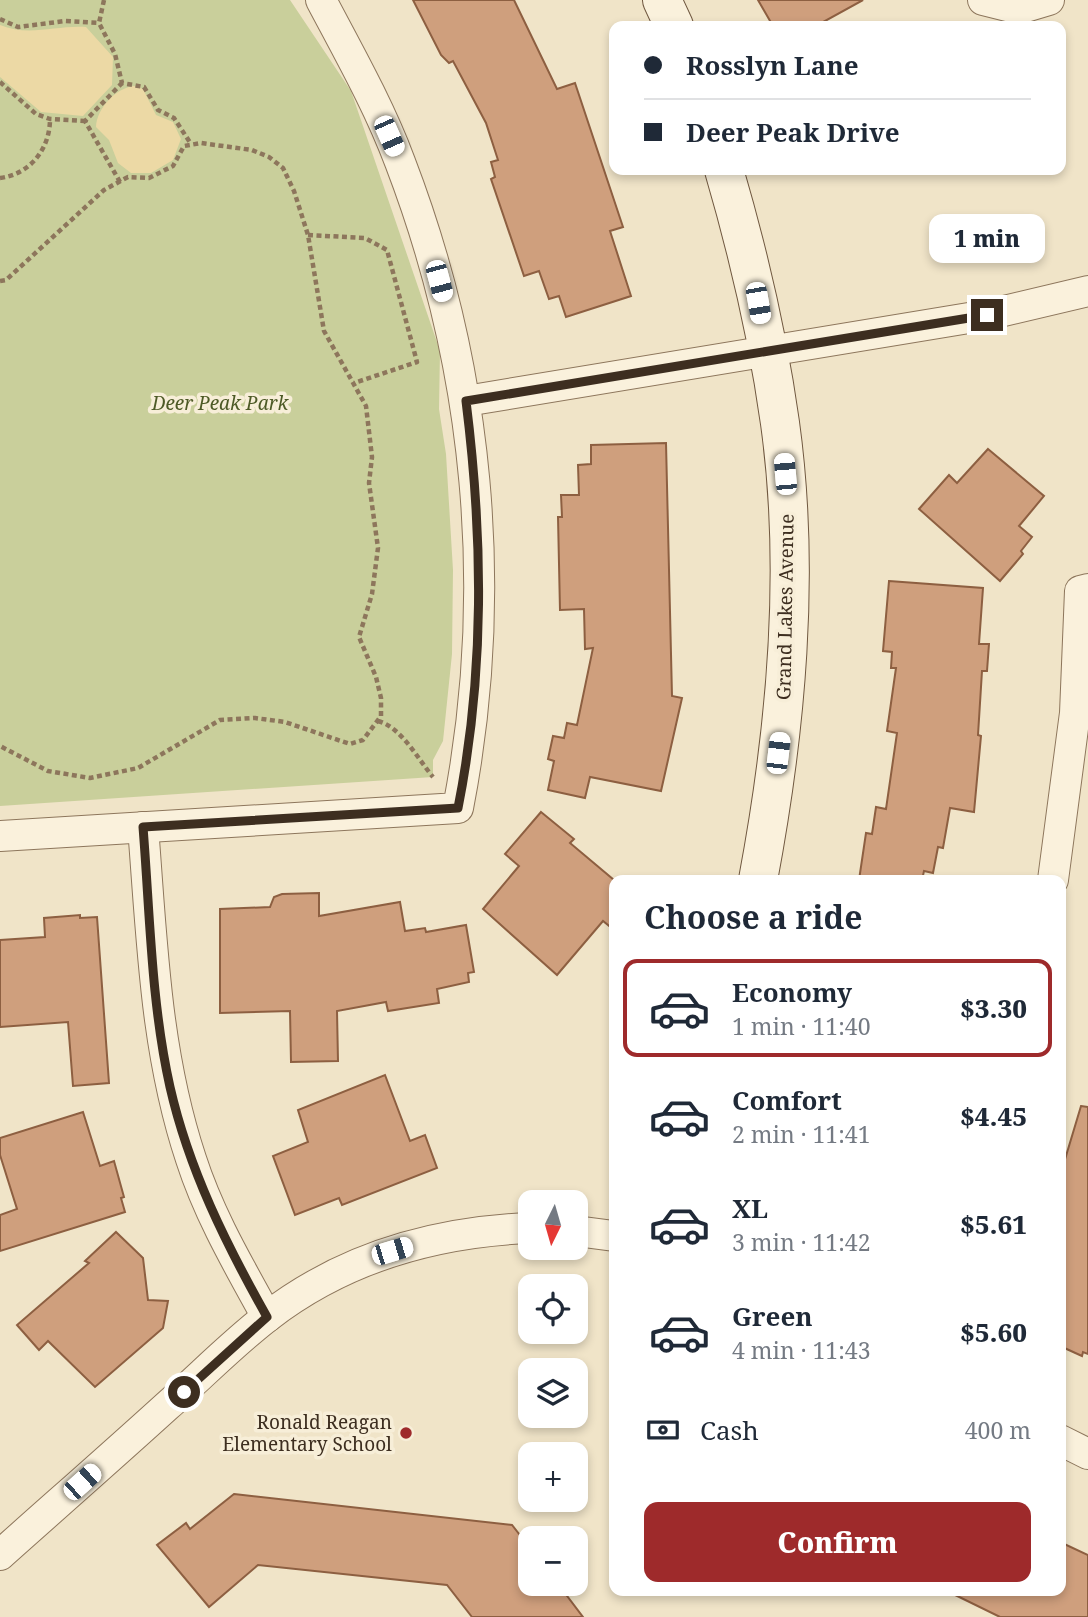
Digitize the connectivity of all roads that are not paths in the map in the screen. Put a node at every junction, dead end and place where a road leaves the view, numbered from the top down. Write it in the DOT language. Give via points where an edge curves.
graph roads {
  1 [pos="321,0"];
  2 [pos="662,0"];
  3 [pos="1049,0"];
  4 [pos="984,1"];
  5 [pos="672,21"];
  6 [pos="725,175"];
  7 [pos="1088,291"];
  8 [pos="767,352"];
  9 [pos="466,401"];
  10 [pos="1084,590"];
  11 [pos="143,827"];
  12 [pos="0,836"];
  13 [pos="759,875"];
  14 [pos="1054,875"];
  15 [pos="518,1229"];
  16 [pos="588,1233"];
  17 [pos="609,1235"];
  18 [pos="267,1317"];
  19 [pos="1066,1443"];
  20 [pos="1088,1454"];
  21 [pos="0,1555"];
  1 -- 9 [label="street" via="400,160 433,255"];
  2 -- 5 [label="street"];
  3 -- 4 [label="street" via="1018,9"];
  6 -- 8 [label="street, Grand Lakes Avenue"];
  7 -- 8 [label="street" via="987,315"];
  8 -- 9 [label="street"];
  8 -- 13 [label="street, Grand Lakes Avenue" via="787,500 789,601 783,715"];
  9 -- 11 [label="street" via="481,580 477,680 458,808"];
  10 -- 14 [label="street"];
  11 -- 12 [label="street"];
  11 -- 18 [label="street" via="158,1014 170,1088 191,1160 219,1230"];
  15 -- 18 [label="street" via="431,1239 373,1258 318,1283"];
  16 -- 17 [label="street"];
  18 -- 21 [label="street"];
  19 -- 20 [label="street"];
}
